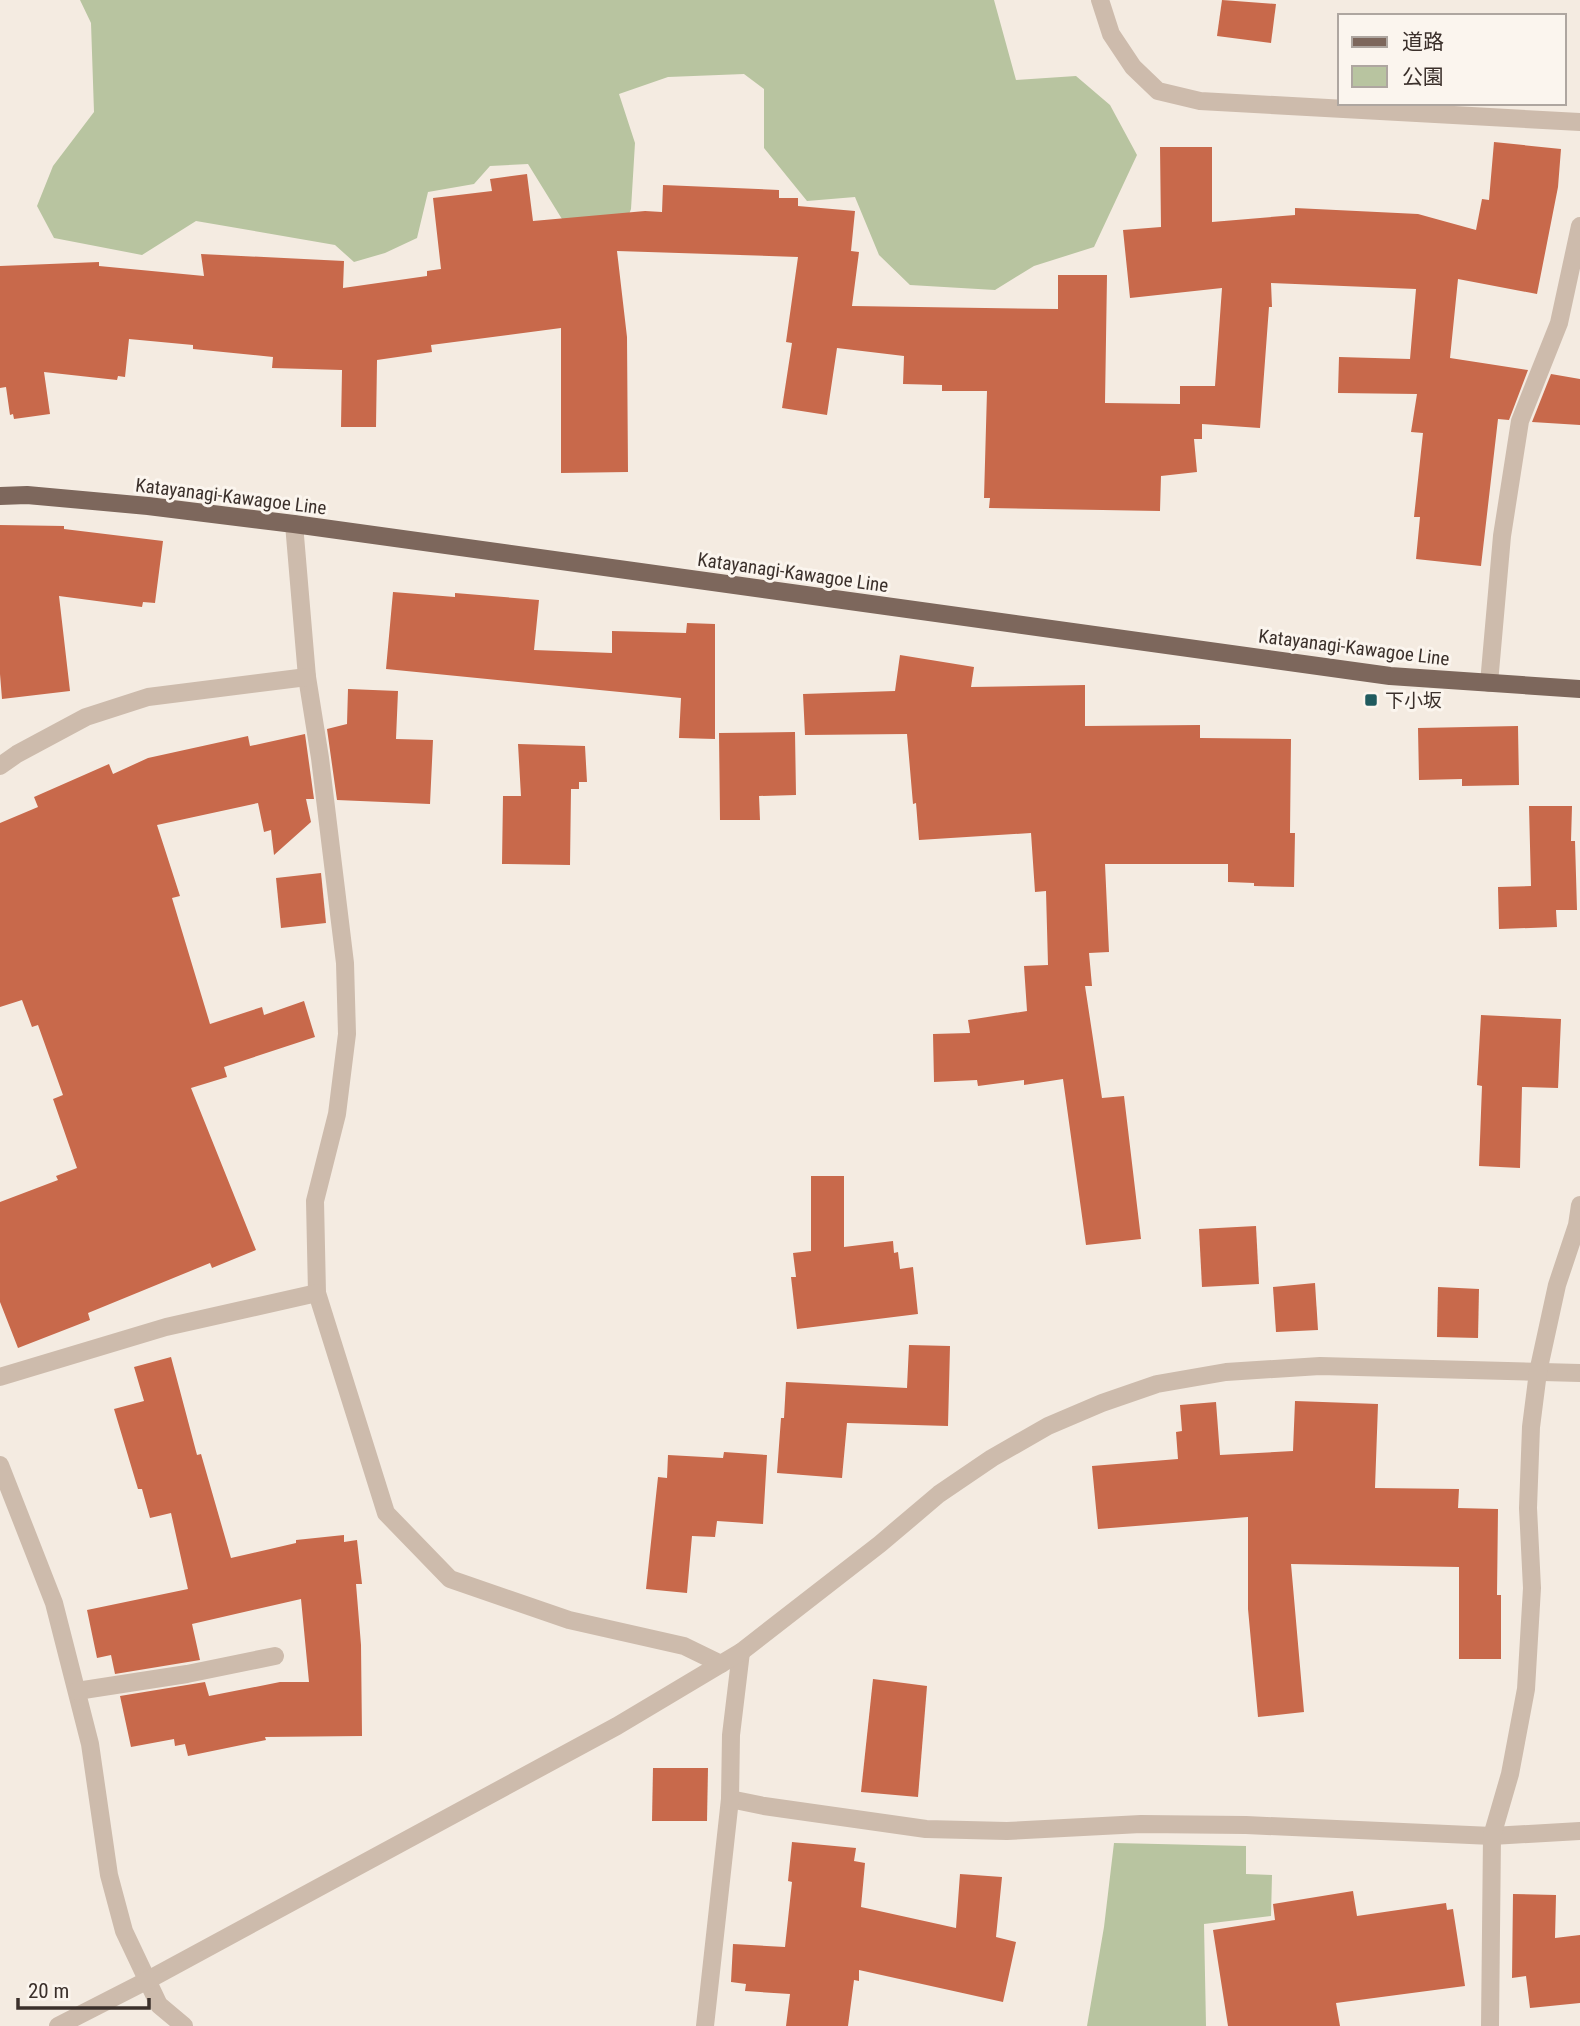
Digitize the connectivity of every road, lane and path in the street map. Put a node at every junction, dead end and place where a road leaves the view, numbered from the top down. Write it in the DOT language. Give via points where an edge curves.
graph roads {
  1 [pos="1100,0"];
  2 [pos="1580,122"];
  3 [pos="1580,226"];
  4 [pos="0,496"];
  5 [pos="294,524"];
  6 [pos="307,677"];
  7 [pos="1489,683"];
  8 [pos="1580,689"];
  9 [pos="0,766"];
  10 [pos="1580,1205"];
  11 [pos="317,1293"];
  12 [pos="1538,1372"];
  13 [pos="1580,1373"];
  14 [pos="0,1377"];
  15 [pos="0,1465"];
  16 [pos="741,1652"];
  17 [pos="275,1656"];
  18 [pos="721,1664"];
  19 [pos="77,1691"];
  20 [pos="730,1799"];
  21 [pos="1580,1831"];
  22 [pos="1492,1836"];
  23 [pos="148,1980"];
  24 [pos="58,2026"];
  25 [pos="184,2026"];
  26 [pos="705,2026"];
  27 [pos="1490,2026"];
  1 -- 2 [label="street" via="1111,34 1133,68 1158,92 1200,101"];
  3 -- 7 [label="street" via="1559,323 1520,421 1502,536"];
  4 -- 5 [label="main road, Katayanagi-Kawagoe Line" via="148,506"];
  5 -- 6 [label="street"];
  5 -- 7 [label="main road, Katayanagi-Kawagoe Line" via="1390,676"];
  6 -- 9 [label="street" via="148,697 86,717"];
  6 -- 11 [label="street" via="345,963 347,1034 337,1114 316,1201"];
  7 -- 8 [label="main road, Katayanagi-Kawagoe Line"];
  10 -- 12 [label="street"];
  11 -- 14 [label="street" via="166,1327"];
  11 -- 18 [label="street" via="386,1513 450,1579 569,1620 684,1646"];
  12 -- 13 [label="street"];
  12 -- 16 [label="street" via="1271,1367 1157,1384 1113,1399 1048,1426 939,1494"];
  12 -- 22 [label="street" via="1531,1427 1528,1508 1532,1588 1526,1689"];
  15 -- 19 [label="street" via="54,1603"];
  16 -- 18 [label="street"];
  16 -- 20 [label="street" via="731,1735"];
  17 -- 19 [label="street"];
  18 -- 23 [label="street" via="617,1726"];
  19 -- 23 [label="street" via="90,1744 109,1875 124,1931"];
  20 -- 22 [label="street" via="926,1829 1246,1825"];
  20 -- 26 [label="street"];
  21 -- 22 [label="street"];
  22 -- 27 [label="street"];
  23 -- 24 [label="street"];
  23 -- 25 [label="street" via="159,2005"];
}
